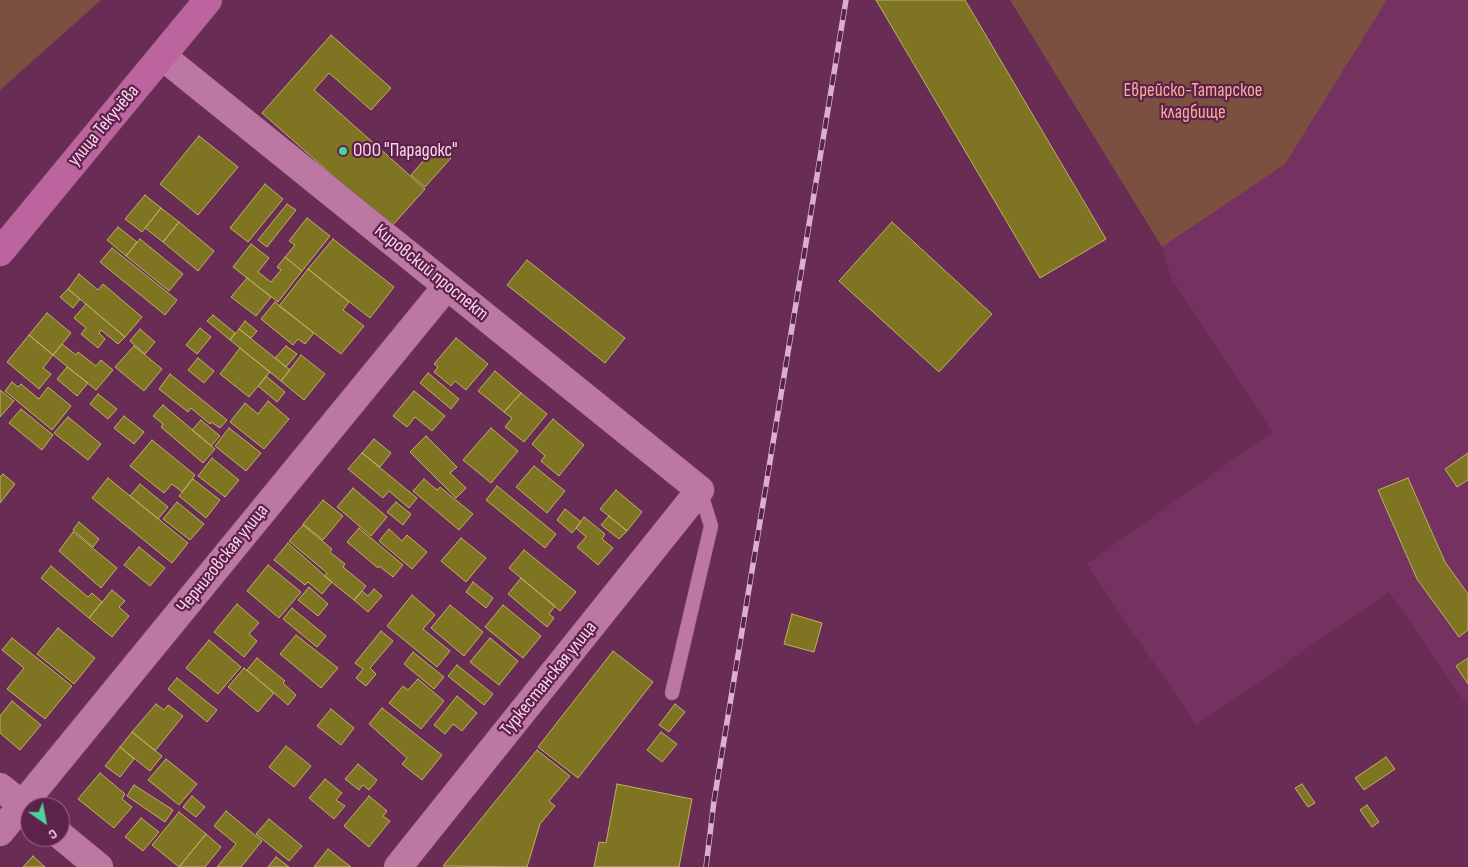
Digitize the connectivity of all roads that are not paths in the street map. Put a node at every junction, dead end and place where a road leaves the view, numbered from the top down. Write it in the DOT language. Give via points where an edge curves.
graph roads {
  1 [pos="208,0"];
  2 [pos="162,56"];
  3 [pos="0,252"];
  4 [pos="447,286"];
  5 [pos="700,490"];
  6 [pos="672,693"];
  7 [pos="0,786"];
  8 [pos="35,797"];
  9 [pos="20,803"];
  10 [pos="20,814"];
  11 [pos="0,832"];
  12 [pos="70,843"];
  13 [pos="98,867"];
  14 [pos="398,867"];
  1 -- 2 [label="main road, улица Текучёва"];
  2 -- 3 [label="main road, улица Текучёва"];
  2 -- 4 [label="street, Кировский проспект"];
  4 -- 5 [label="street, Кировский проспект"];
  4 -- 8 [label="street, Черниговская улица"];
  5 -- 6 [label="lane" via="711,526"];
  5 -- 14 [label="street, Туркестанская улица"];
  7 -- 9 [label="street"];
  10 -- 11 [label="street, Черниговская улица"];
  12 -- 13 [label="street"];
}
